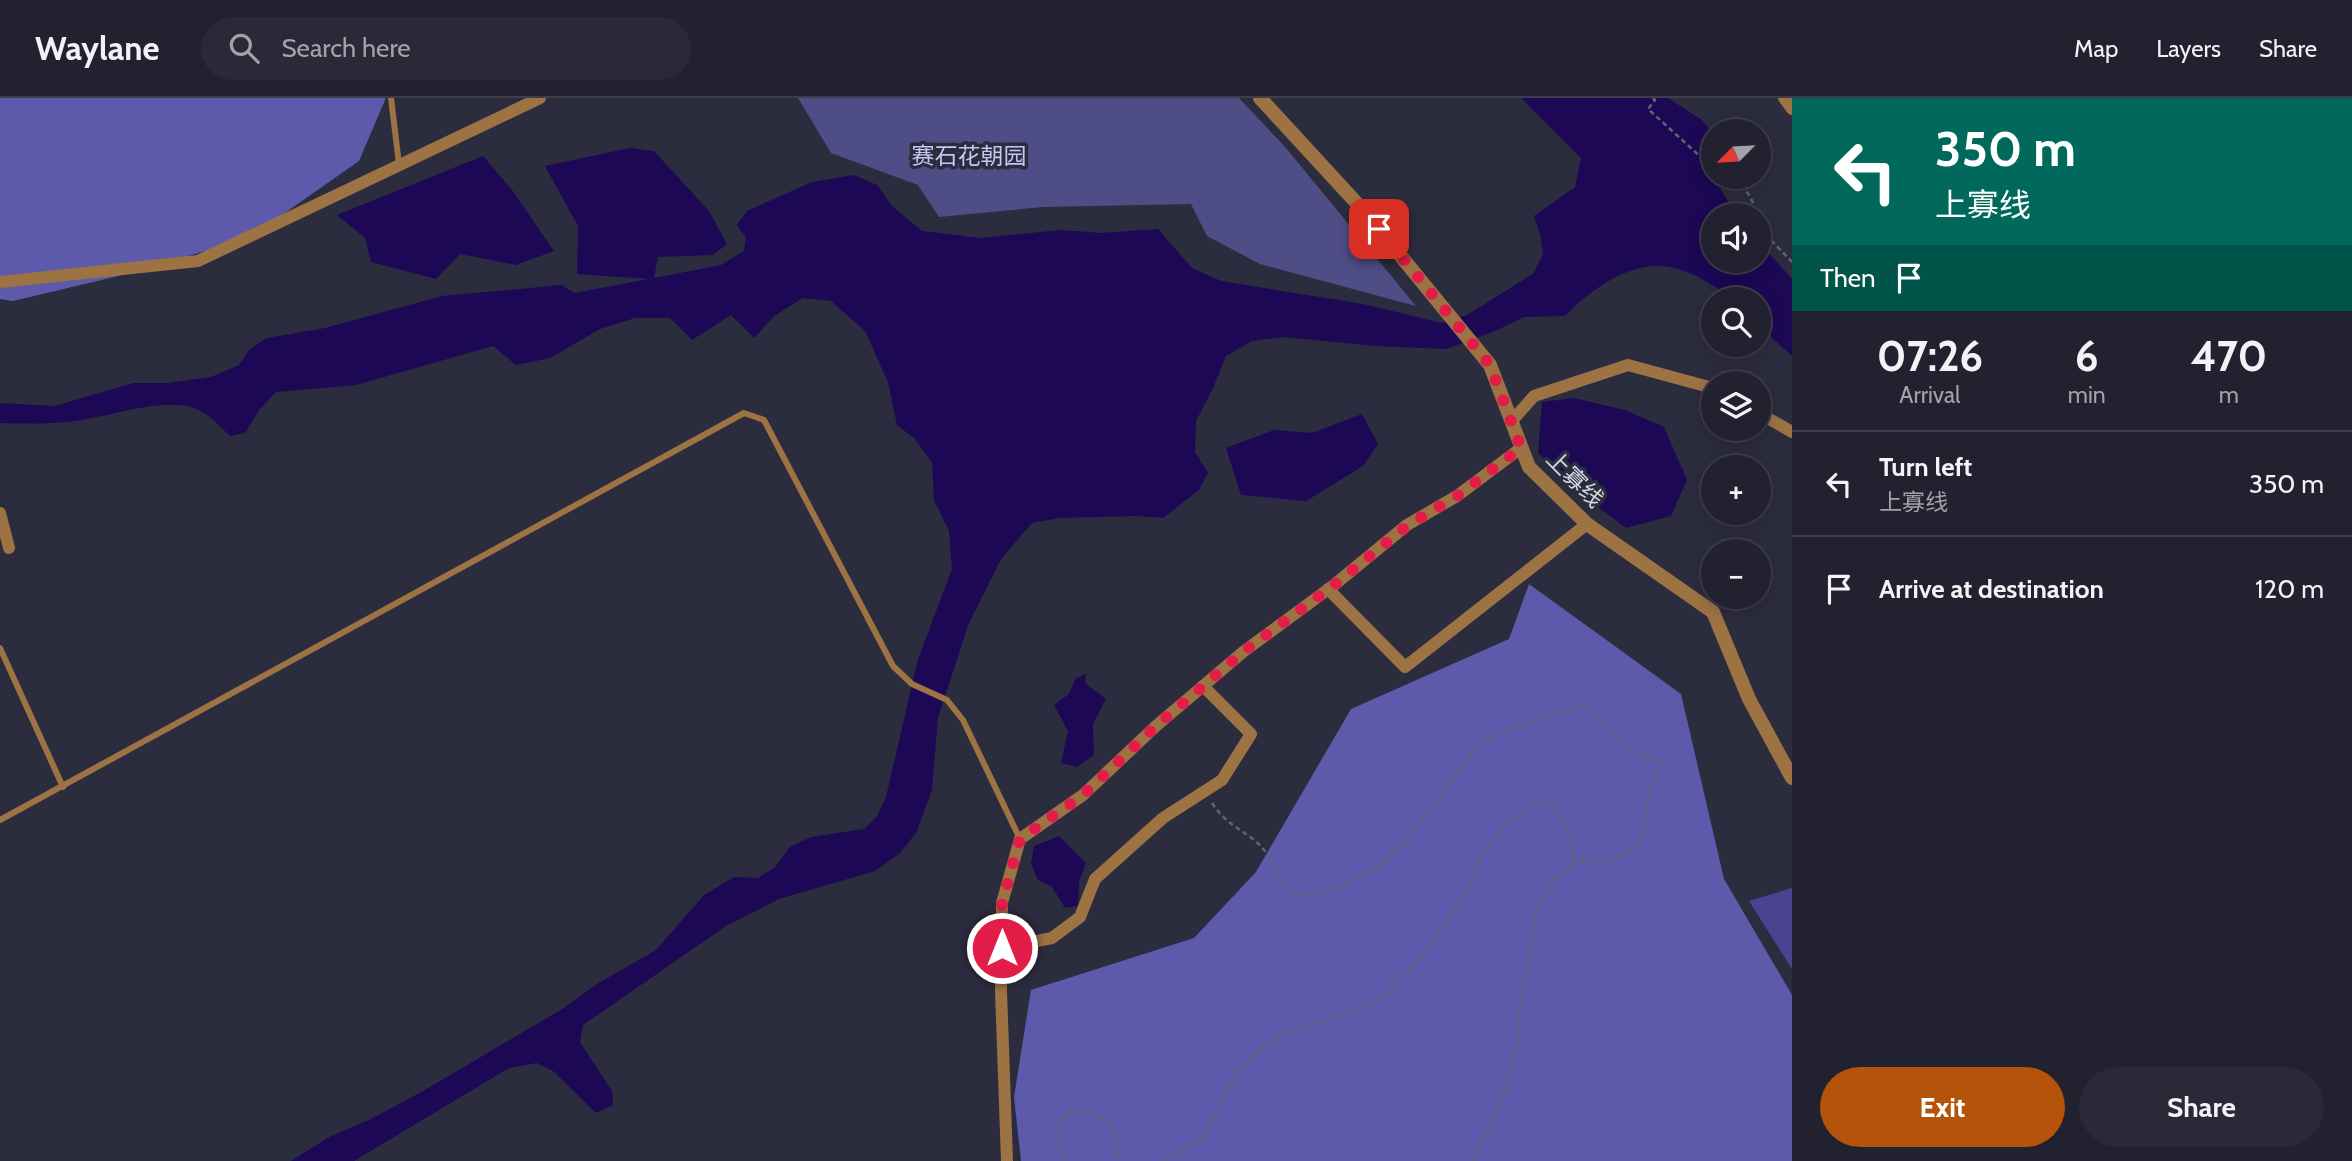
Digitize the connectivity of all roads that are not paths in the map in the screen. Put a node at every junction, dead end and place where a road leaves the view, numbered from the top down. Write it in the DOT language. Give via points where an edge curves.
graph roads {
  1 [pos="391,98"];
  2 [pos="540,98"];
  3 [pos="1260,98"];
  4 [pos="1784,98"];
  5 [pos="1792,108"];
  6 [pos="399,164"];
  7 [pos="0,282"];
  8 [pos="1701,385"];
  9 [pos="1771,420"];
  10 [pos="1511,422"];
  11 [pos="1792,432"];
  12 [pos="1521,448"];
  13 [pos="0,513"];
  14 [pos="1587,524"];
  15 [pos="9,548"];
  16 [pos="1328,589"];
  17 [pos="0,648"];
  18 [pos="1203,686"];
  19 [pos="1792,778"];
  20 [pos="63,787"];
  21 [pos="0,820"];
  22 [pos="1020,839"];
  23 [pos="1002,948"];
  24 [pos="1007,1161"];
  1 -- 6 [label="lane"];
  2 -- 6 [label="street"];
  3 -- 10 [label="street, 上寡线" via="1363,210 1490,365"];
  4 -- 5 [label="street"];
  6 -- 7 [label="street" via="198,261"];
  8 -- 10 [label="street" via="1628,365 1534,396"];
  9 -- 11 [label="street"];
  10 -- 12 [label="street, 上寡线"];
  12 -- 14 [label="street, 上寡线" via="1528,467"];
  12 -- 16 [label="street" via="1407,526"];
  13 -- 15 [label="street"];
  14 -- 16 [label="street" via="1405,667"];
  14 -- 19 [label="street, 上寡线" via="1713,612 1749,699"];
  16 -- 18 [label="street"];
  17 -- 20 [label="lane"];
  18 -- 22 [label="street" via="1083,795"];
  18 -- 23 [label="street" via="1251,734 1222,780 1163,818 1095,879 1080,917 1052,938"];
  20 -- 21 [label="lane"];
  20 -- 22 [label="lane" via="744,413 764,420 893,666 912,684 947,700 963,720"];
  22 -- 23 [label="street" via="1002,903"];
  23 -- 24 [label="street"];
}
